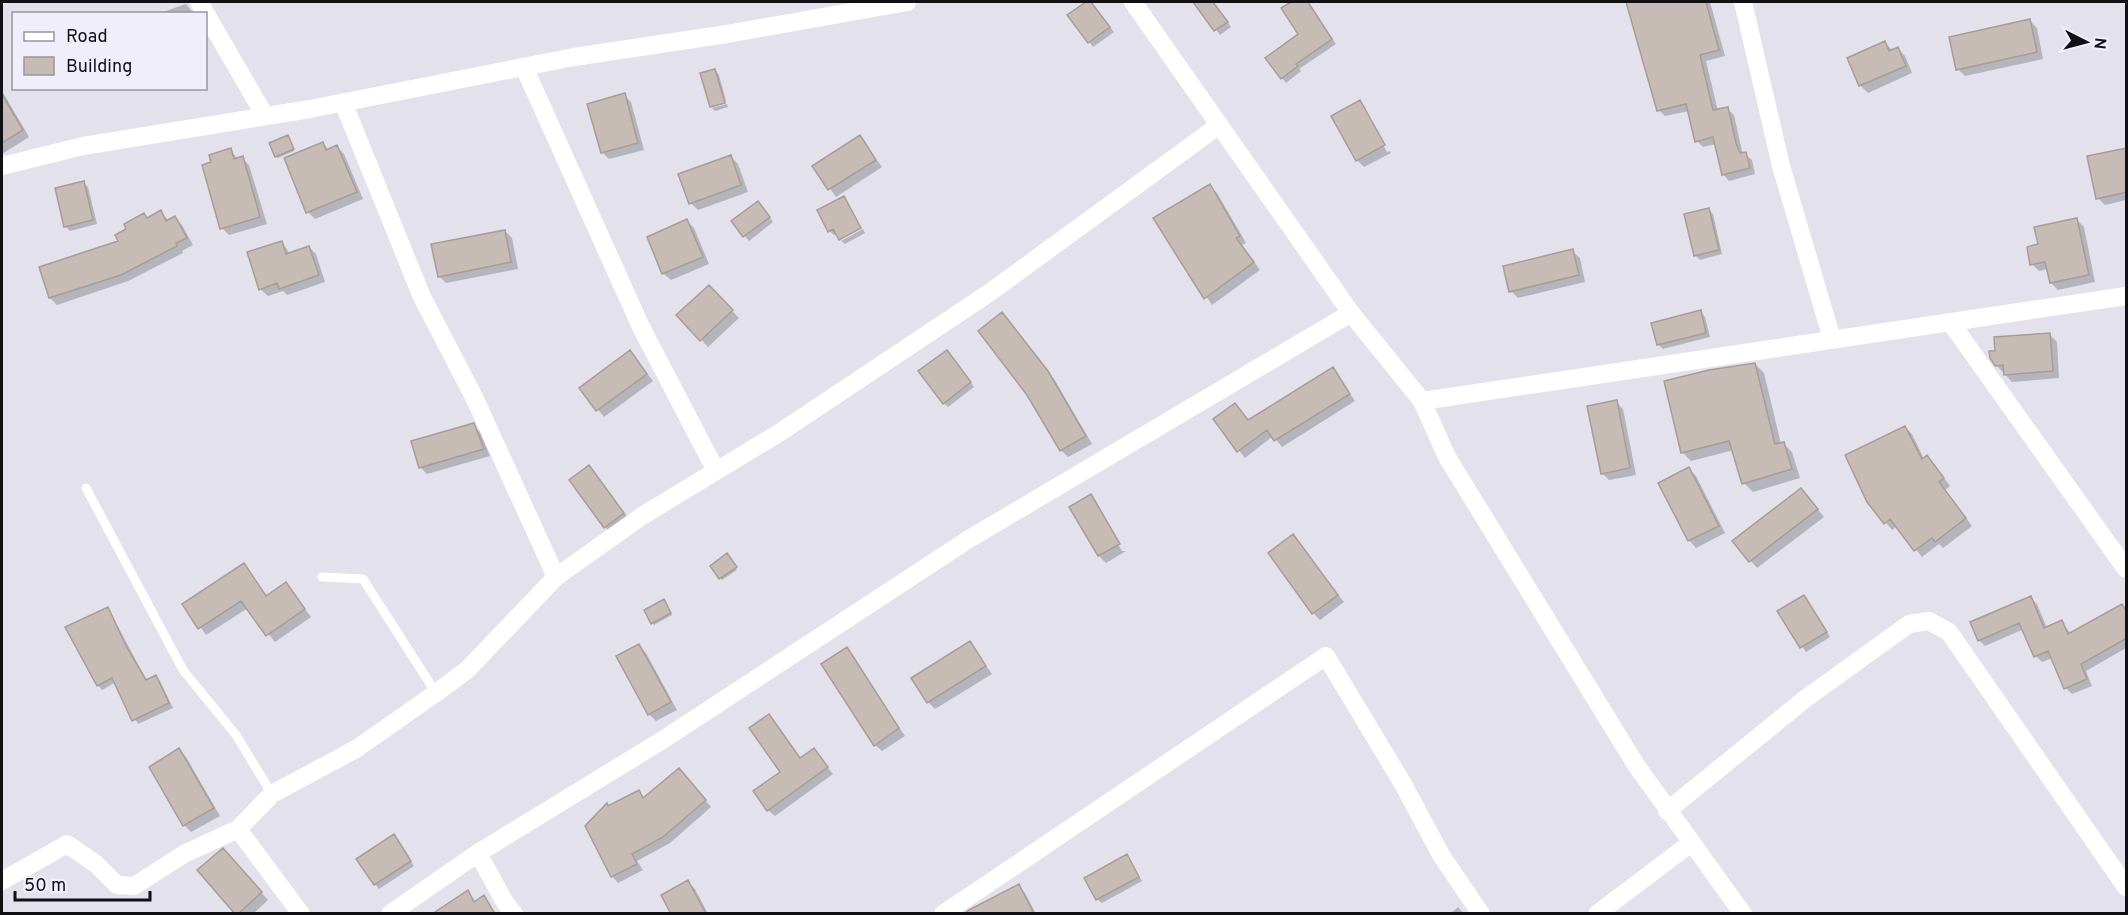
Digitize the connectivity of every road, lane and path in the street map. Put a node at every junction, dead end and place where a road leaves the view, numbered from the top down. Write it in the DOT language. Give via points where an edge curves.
graph roads {
  1 [pos="907,2"];
  2 [pos="1133,2"];
  3 [pos="1743,2"];
  4 [pos="207,16"];
  5 [pos="525,67"];
  6 [pos="343,102"];
  7 [pos="265,116"];
  8 [pos="1218,126"];
  9 [pos="2,166"];
  10 [pos="2127,296"];
  11 [pos="1352,313"];
  12 [pos="1951,323"];
  13 [pos="1832,339"];
  14 [pos="1422,401"];
  15 [pos="716,471"];
  16 [pos="86,488"];
  17 [pos="2127,569"];
  18 [pos="322,577"];
  19 [pos="556,577"];
  20 [pos="436,693"];
  21 [pos="272,794"];
  22 [pos="1667,811"];
  23 [pos="238,830"];
  24 [pos="1691,843"];
  25 [pos="478,853"];
  26 [pos="2,881"];
  27 [pos="2127,887"];
  28 [pos="301,914"];
  29 [pos="390,914"];
  30 [pos="514,914"];
  31 [pos="943,914"];
  32 [pos="1481,914"];
  33 [pos="1597,914"];
  34 [pos="1743,914"];
  1 -- 5 [label="street"];
  2 -- 8 [label="street"];
  3 -- 13 [label="street" via="1781,166"];
  4 -- 7 [label="street"];
  5 -- 6 [label="street"];
  5 -- 15 [label="street" via="641,327"];
  6 -- 7 [label="street"];
  6 -- 19 [label="street" via="422,297 475,399"];
  7 -- 9 [label="street" via="83,146"];
  8 -- 11 [label="street"];
  8 -- 15 [label="street" via="989,293"];
  10 -- 12 [label="street"];
  11 -- 14 [label="street"];
  11 -- 25 [label="street" via="969,539 661,741"];
  12 -- 13 [label="street"];
  12 -- 17 [label="street"];
  13 -- 14 [label="street"];
  14 -- 22 [label="street" via="1447,457"];
  15 -- 19 [label="street" via="642,516"];
  16 -- 21 [label="lane" via="183,670 236,735"];
  18 -- 20 [label="lane" via="363,579"];
  19 -- 20 [label="street" via="467,670"];
  20 -- 21 [label="street" via="356,749"];
  21 -- 23 [label="street"];
  22 -- 24 [label="street"];
  22 -- 27 [label="street" via="1872,649 1909,624 1929,621 1949,632"];
  23 -- 26 [label="street" via="184,854 135,886 117,885 67,844"];
  23 -- 28 [label="street"];
  24 -- 33 [label="street"];
  24 -- 34 [label="street"];
  25 -- 29 [label="street"];
  25 -- 30 [label="street"];
  31 -- 32 [label="street" via="1326,656 1441,855"];
}
